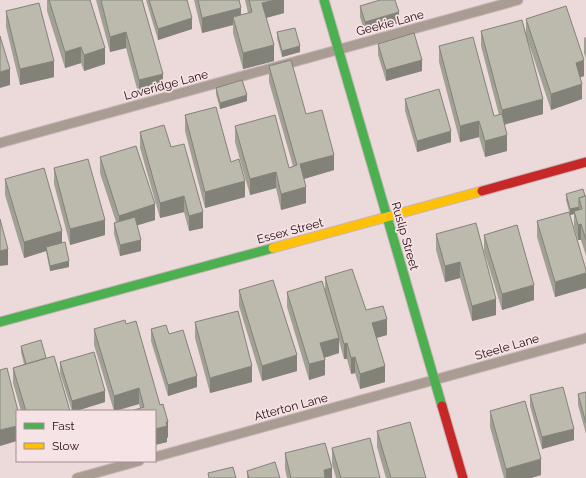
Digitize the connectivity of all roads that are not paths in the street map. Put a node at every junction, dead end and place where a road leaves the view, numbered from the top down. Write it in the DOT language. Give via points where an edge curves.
graph roads {
  1 [pos="324,0"];
  2 [pos="518,0"];
  3 [pos="338,50"];
  4 [pos="0,143"];
  5 [pos="586,162"];
  6 [pos="387,216"];
  7 [pos="0,322"];
  8 [pos="586,338"];
  9 [pos="434,380"];
  10 [pos="156,456"];
  11 [pos="135,462"];
  12 [pos="76,478"];
  13 [pos="463,478"];
  1 -- 3 [label="street, Ruslip Street"];
  2 -- 3 [label="lane, Geekie Lane"];
  3 -- 4 [label="lane, Loveridge Lane"];
  3 -- 6 [label="street, Ruslip Street"];
  5 -- 6 [label="street, Essex Street"];
  6 -- 7 [label="street, Essex Street"];
  6 -- 9 [label="street, Ruslip Street"];
  8 -- 9 [label="lane, Steele Lane"];
  9 -- 10 [label="lane, Atterton Lane"];
  9 -- 13 [label="street, Ruslip Street"];
  11 -- 12 [label="lane"];
}
